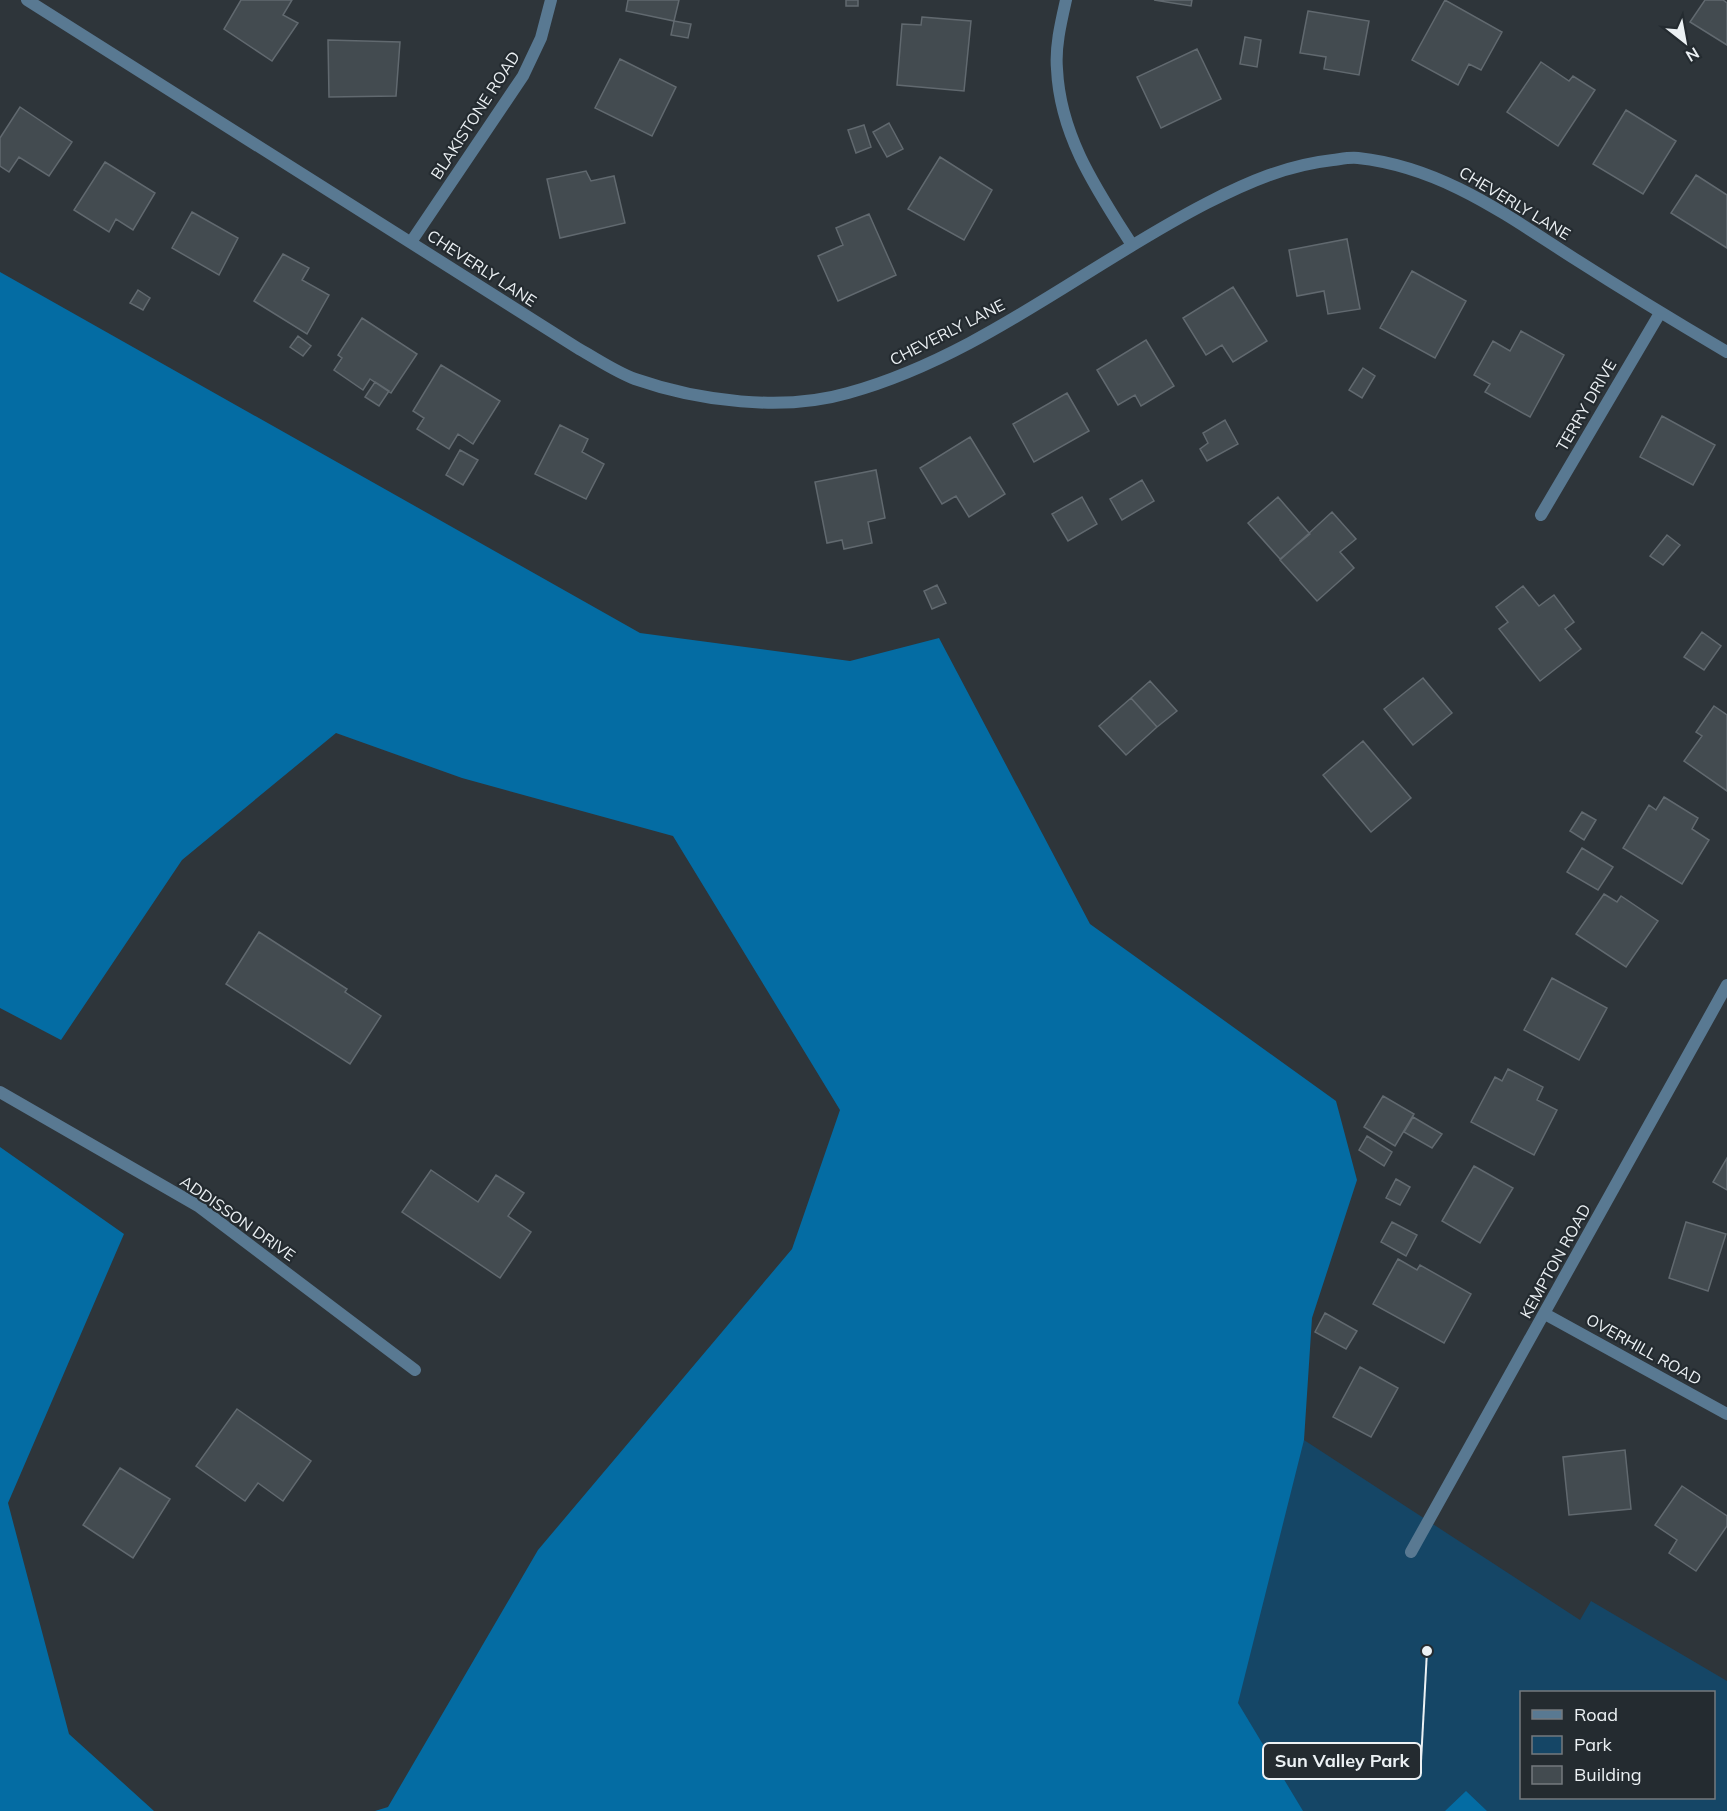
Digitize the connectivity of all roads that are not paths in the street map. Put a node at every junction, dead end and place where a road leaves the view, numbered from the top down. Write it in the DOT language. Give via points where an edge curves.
graph roads {
  1 [pos="27,0"];
  2 [pos="551,0"];
  3 [pos="1066,0"];
  4 [pos="411,242"];
  5 [pos="1132,245"];
  6 [pos="1660,313"];
  7 [pos="1727,352"];
  8 [pos="1541,515"];
  9 [pos="1727,986"];
  10 [pos="0,1092"];
  11 [pos="1545,1314"];
  12 [pos="415,1370"];
  13 [pos="1727,1414"];
  14 [pos="1411,1552"];
  1 -- 4 [label="street, CHEVERLY LANE"];
  2 -- 4 [label="street, BLAKISTONE ROAD" via="541,38 524,76"];
  3 -- 5 [label="street" via="1056,66 1061,107 1073,144"];
  4 -- 5 [label="street, CHEVERLY LANE" via="579,350 633,378 694,396 768,402 846,394 908,373 1039,303"];
  5 -- 6 [label="street, CHEVERLY LANE" via="1250,181 1305,163 1355,158 1407,167 1457,186"];
  6 -- 7 [label="street, CHEVERLY LANE"];
  6 -- 8 [label="street, TERRY DRIVE"];
  9 -- 11 [label="street, KEMPTON ROAD"];
  10 -- 12 [label="street, ADDISSON DRIVE" via="198,1206"];
  11 -- 13 [label="street, OVERHILL ROAD"];
  11 -- 14 [label="street, KEMPTON ROAD"];
}
